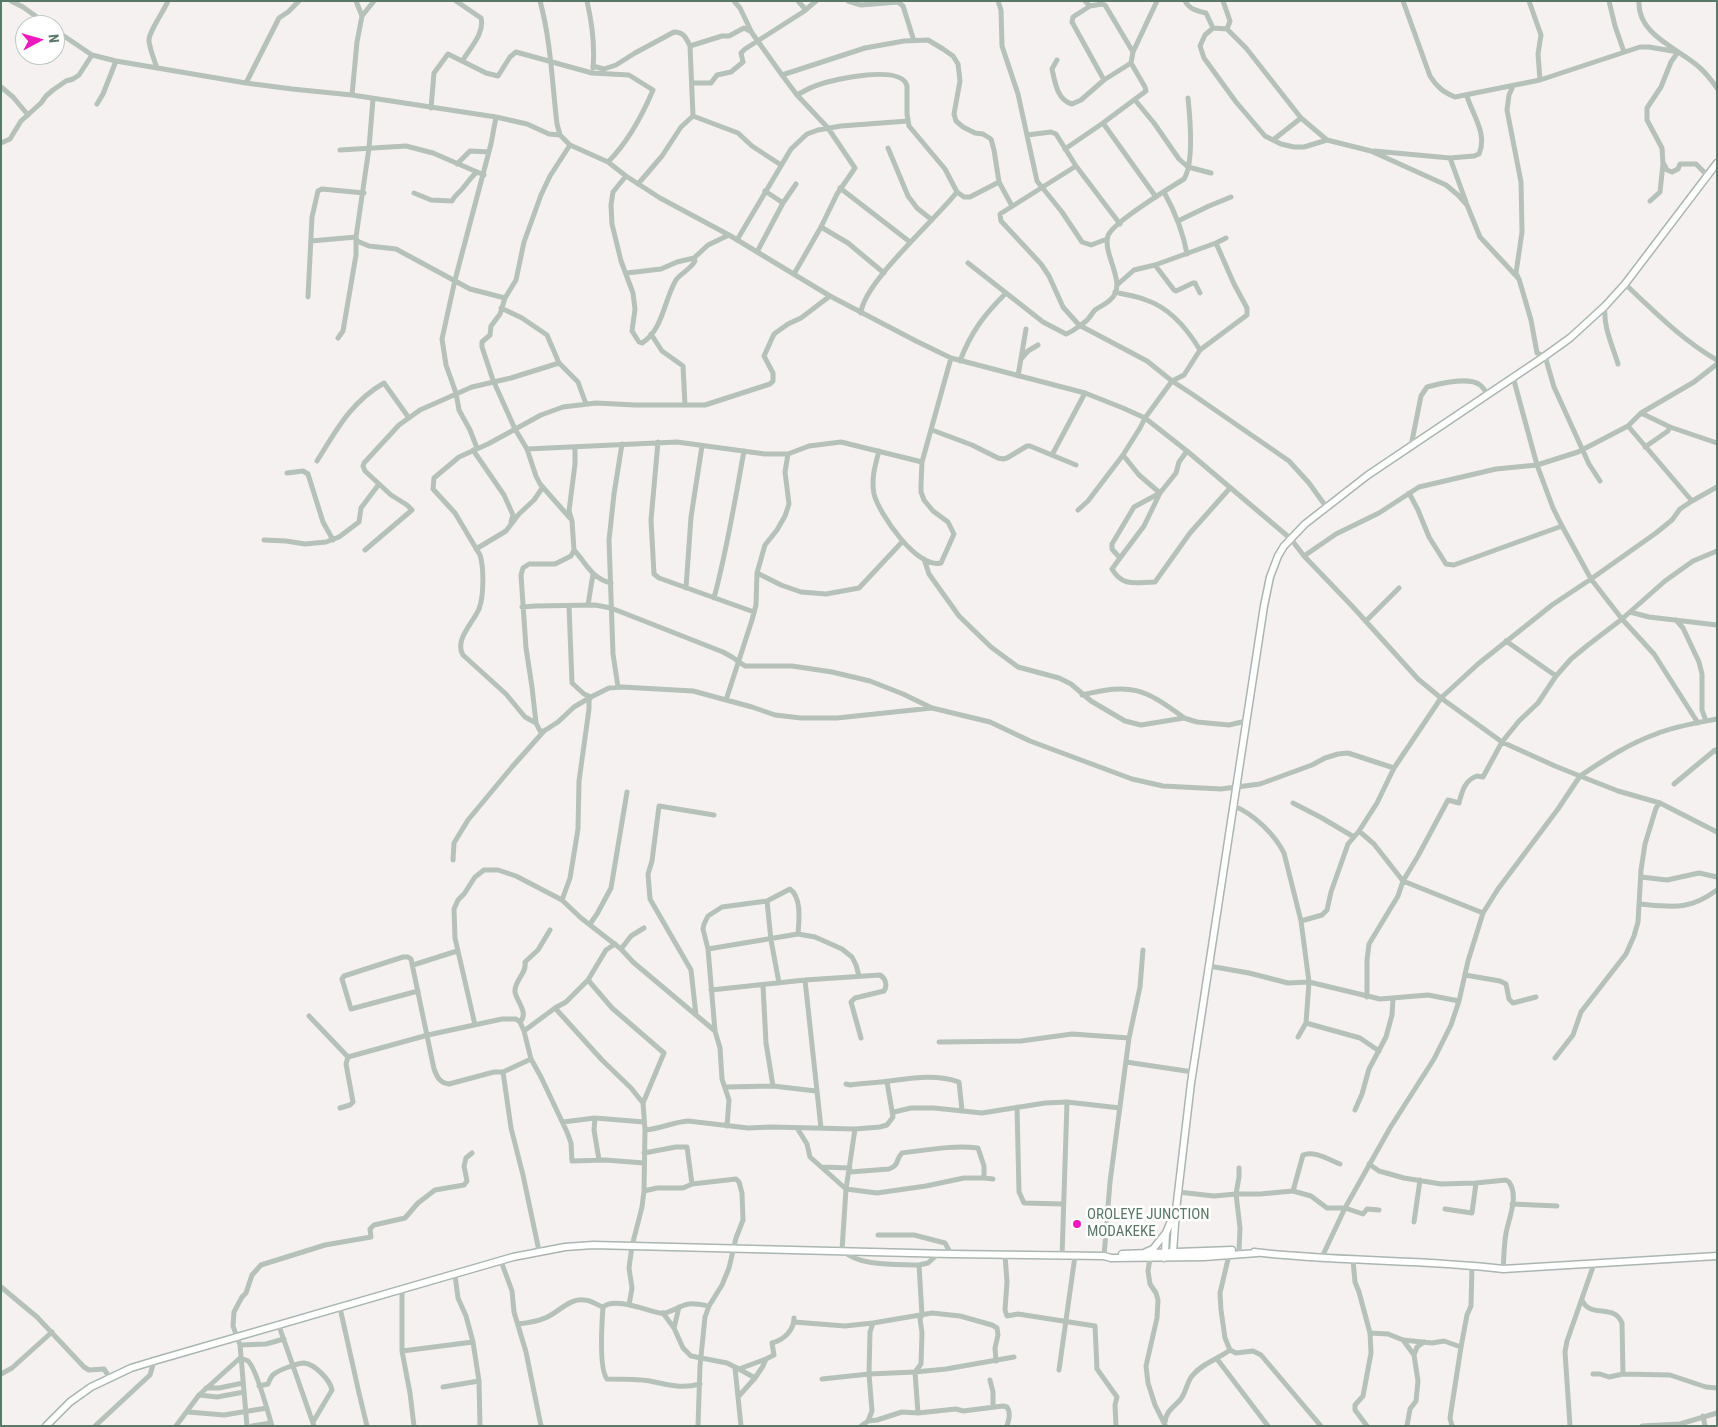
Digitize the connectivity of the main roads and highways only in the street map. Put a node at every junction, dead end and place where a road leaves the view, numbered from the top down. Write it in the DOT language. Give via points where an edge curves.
graph roads {
  1 [pos="1717,163"];
  2 [pos="1176,1210"];
  3 [pos="1166,1233"];
  4 [pos="1174,1241"];
  5 [pos="1196,1252"];
  6 [pos="1142,1253"];
  7 [pos="1258,1253"];
  8 [pos="1104,1256"];
  9 [pos="1169,1256"];
  10 [pos="1717,1256"];
  11 [pos="46,1426"];
  1 -- 2 [label="main road" via="1625,284 1570,338 1368,475 1305,524 1278,556 1264,606 1246,720 1193,1072"];
  2 -- 3 [label="main road"];
  2 -- 4 [label="main road"];
  3 -- 6 [label="main road" via="1153,1249"];
  3 -- 9 [label="main road"];
  4 -- 5 [label="main road" via="1184,1250"];
  4 -- 9 [label="main road"];
  5 -- 7 [label="main road" via="1239,1250"];
  5 -- 9 [label="main road"];
  6 -- 8 [label="main road"];
  6 -- 9 [label="main road"];
  7 -- 9 [label="main road"];
  7 -- 10 [label="main road" via="1503,1269"];
  8 -- 9 [label="main road"];
  8 -- 11 [label="main road" via="565,1246 402,1288 154,1361 91,1387"];
}
